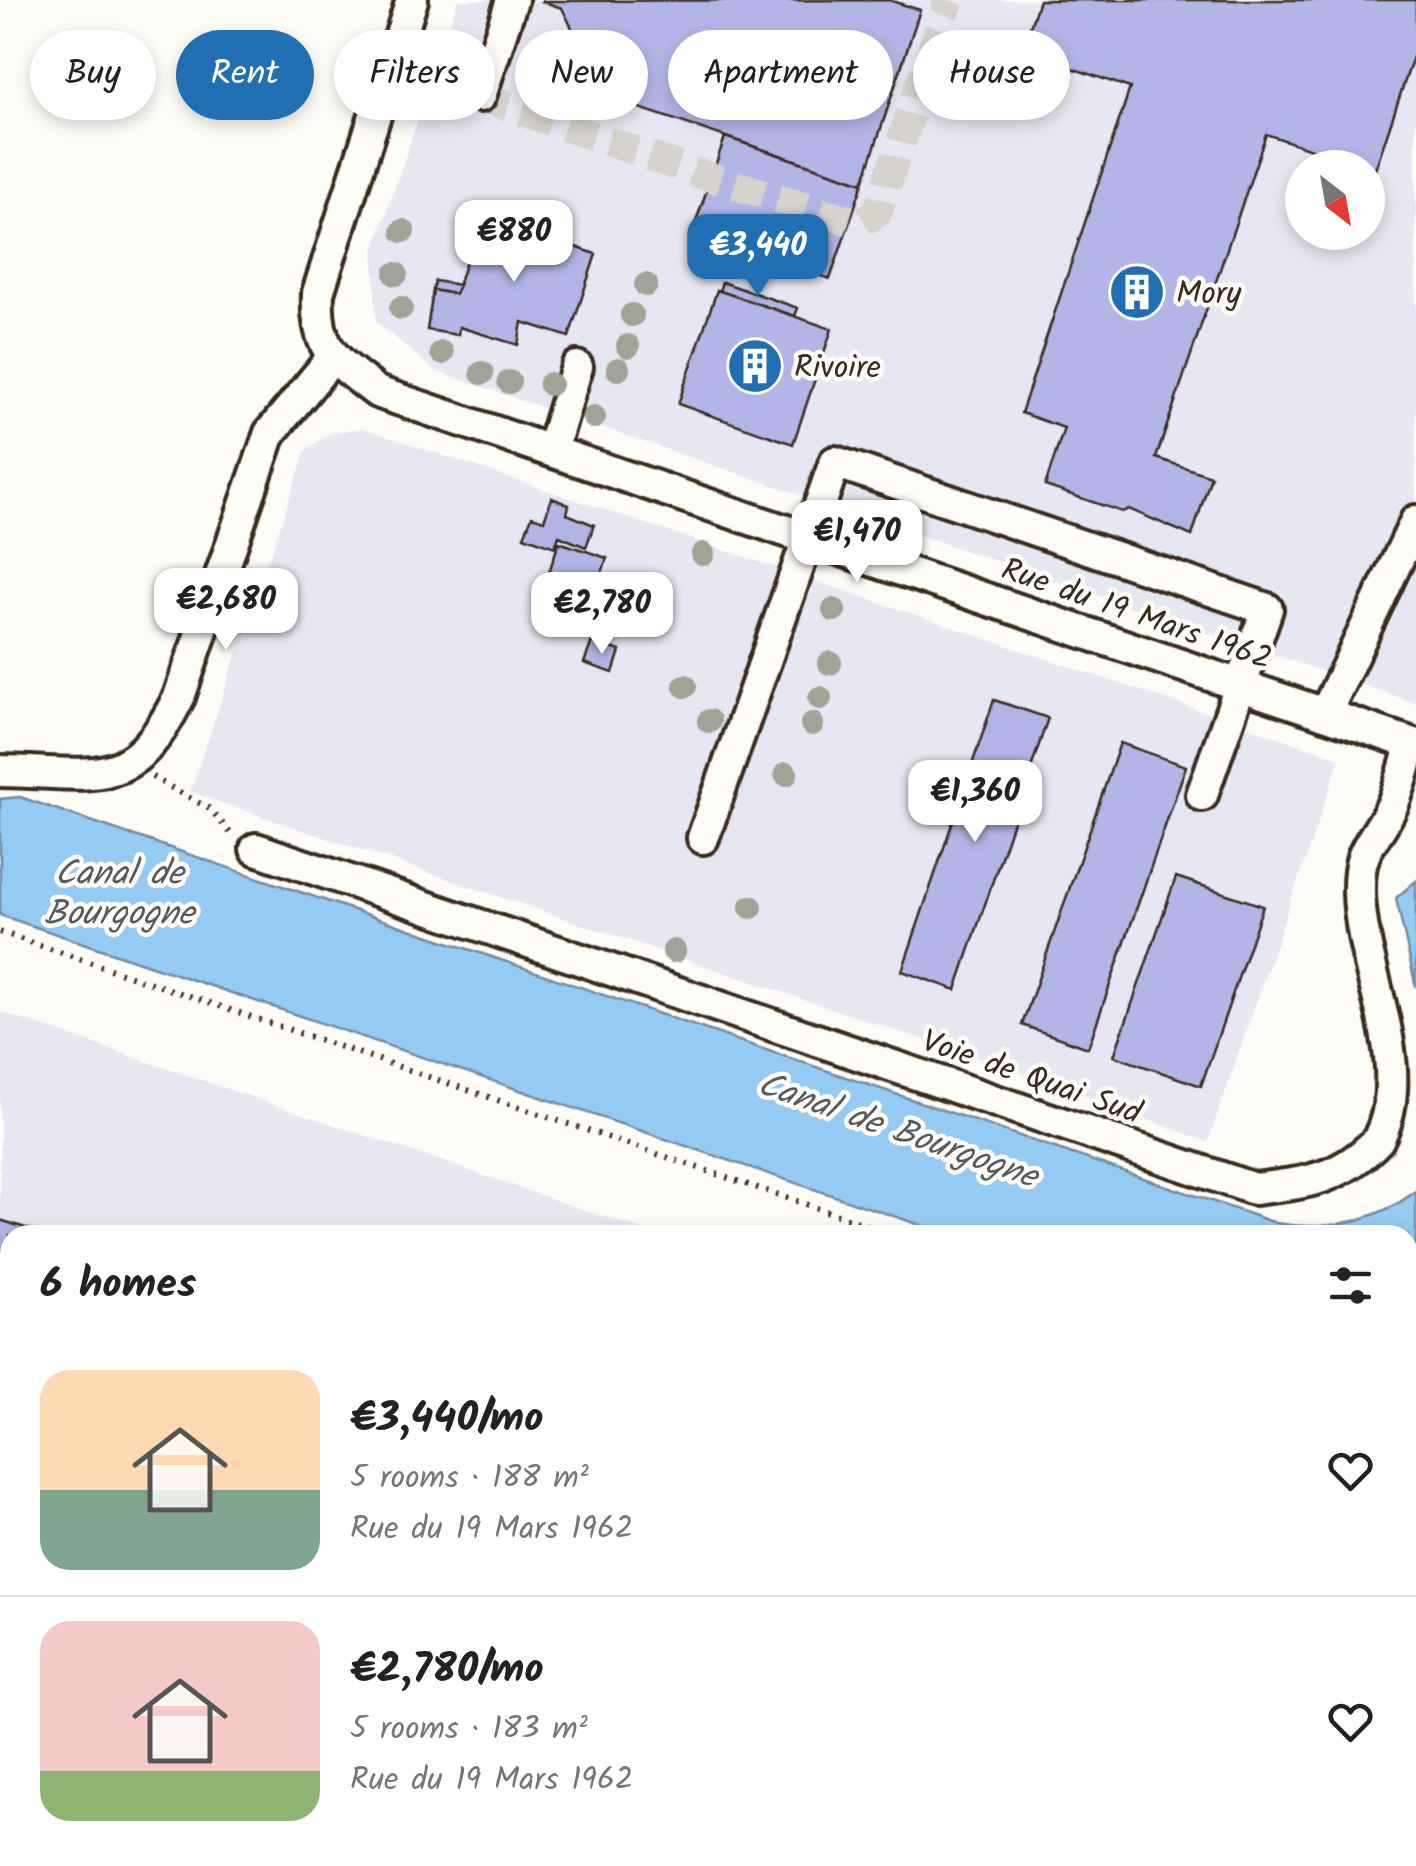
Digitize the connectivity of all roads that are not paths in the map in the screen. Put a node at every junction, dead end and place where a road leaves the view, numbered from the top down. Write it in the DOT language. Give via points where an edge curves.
graph roads {
  1 [pos="412,0"];
  2 [pos="512,0"];
  3 [pos="402,30"];
  4 [pos="495,51"];
  5 [pos="373,120"];
  6 [pos="333,357"];
  7 [pos="577,368"];
  8 [pos="552,448"];
  9 [pos="1416,521"];
  10 [pos="808,536"];
  11 [pos="1240,685"];
  12 [pos="1325,714"];
  13 [pos="1414,745"];
  14 [pos="0,771"];
  15 [pos="1202,795"];
  16 [pos="703,838"];
  17 [pos="256,849"];
  1 -- 3 [label="street"];
  2 -- 4 [label="street"];
  5 -- 6 [label="street" via="318,293 316,327"];
  6 -- 8 [label="street, Rue du 19 Mars 1962" via="377,392"];
  6 -- 14 [label="street" via="270,433 179,697 159,737 138,760 112,772"];
  7 -- 8 [label="street"];
  8 -- 10 [label="street, Rue du 19 Mars 1962"];
  9 -- 12 [label="street"];
  10 -- 11 [label="street, Rue du 19 Mars 1962"];
  10 -- 11 [label="street" via="835,462 1268,608"];
  10 -- 16 [label="street"];
  11 -- 12 [label="street, Rue du 19 Mars 1962"];
  11 -- 15 [label="street"];
  12 -- 13 [label="street, Rue du 19 Mars 1962"];
  13 -- 17 [label="street, Voie de Quai Sud" via="1390,810 1362,850 1358,896 1401,1042 1406,1080 1393,1124 1356,1163 1312,1183 1273,1187 1254,1188"];
}
